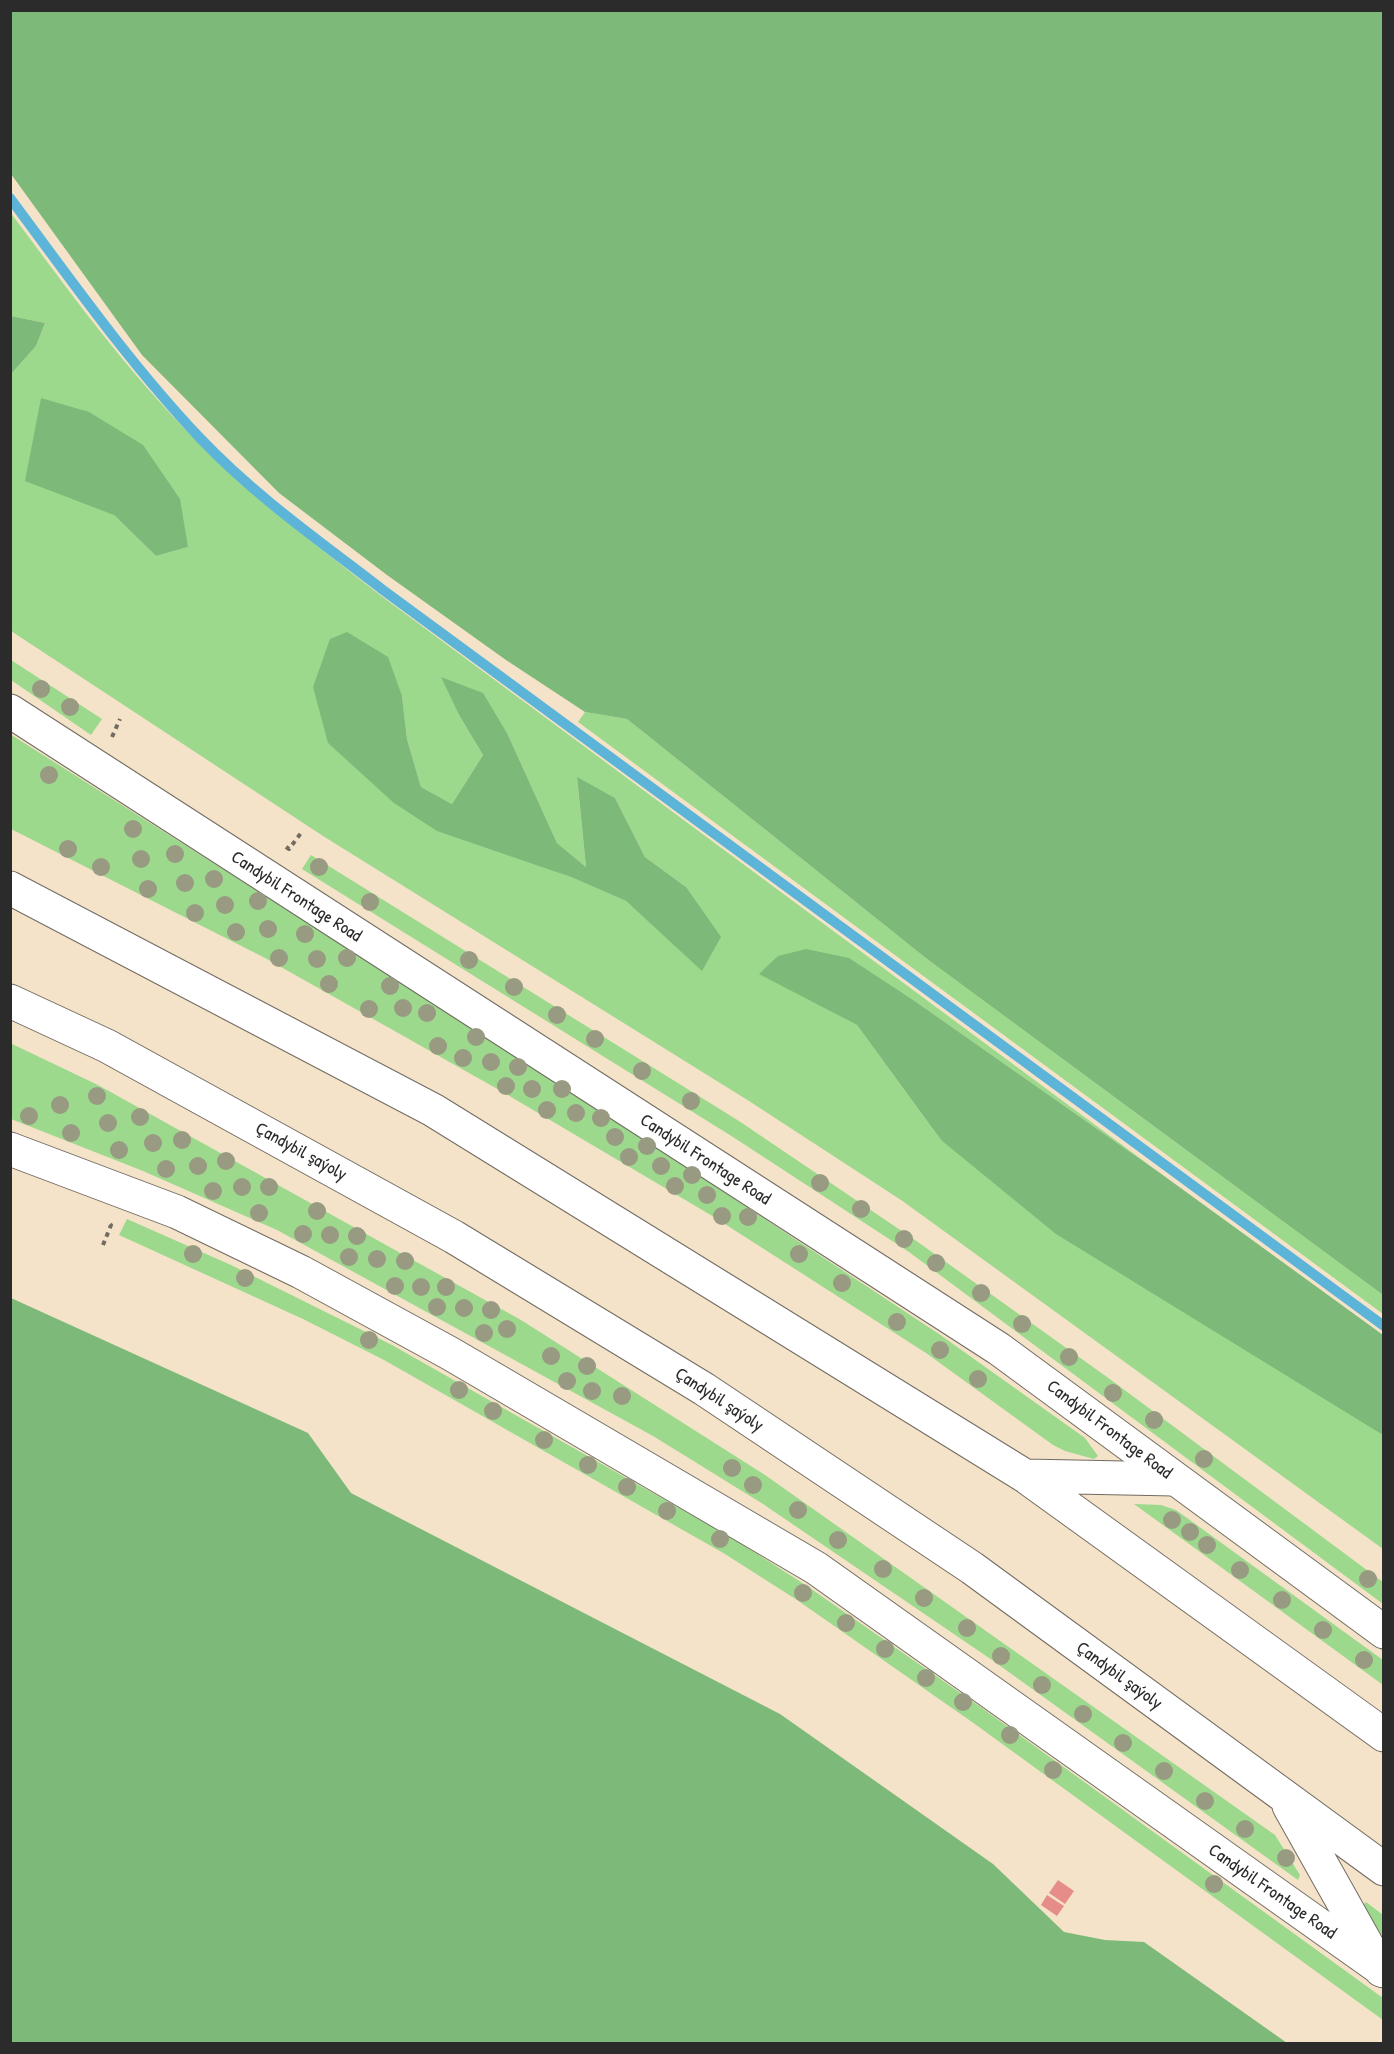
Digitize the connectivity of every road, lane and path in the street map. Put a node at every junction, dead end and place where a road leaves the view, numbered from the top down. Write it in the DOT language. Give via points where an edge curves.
graph roads {
  1 [pos="10,711"];
  2 [pos="120,719"];
  3 [pos="120,744"];
  4 [pos="301,832"];
  5 [pos="279,844"];
  6 [pos="10,888"];
  7 [pos="10,1001"];
  8 [pos="10,1149"];
  9 [pos="104,1222"];
  10 [pos="103,1245"];
  11 [pos="1025,1476"];
  12 [pos="1174,1479"];
  13 [pos="1383,1632"];
  14 [pos="1383,1734"];
  15 [pos="1284,1797"];
  16 [pos="1383,1869"];
  17 [pos="1382,1971"];
  1 -- 12 [label="main road, Candybil Frontage Road" via="999,1349"];
  2 -- 3 [label="path" via="111,740"];
  4 -- 5 [label="path" via="289,849"];
  6 -- 11 [label="main road" via="433,1110"];
  7 -- 15 [label="main road, Çandybil şaýoly" via="137,1063 454,1237 704,1389 972,1568"];
  8 -- 17 [label="main road, Candybil Frontage Road" via="177,1212 301,1272 452,1354 816,1569"];
  9 -- 10 [label="path" via="111,1225"];
  11 -- 12 [label="main road"];
  11 -- 14 [label="main road"];
  12 -- 13 [label="main road, Candybil Frontage Road"];
  15 -- 16 [label="main road, Çandybil şaýoly"];
  15 -- 17 [label="main road"];
}
